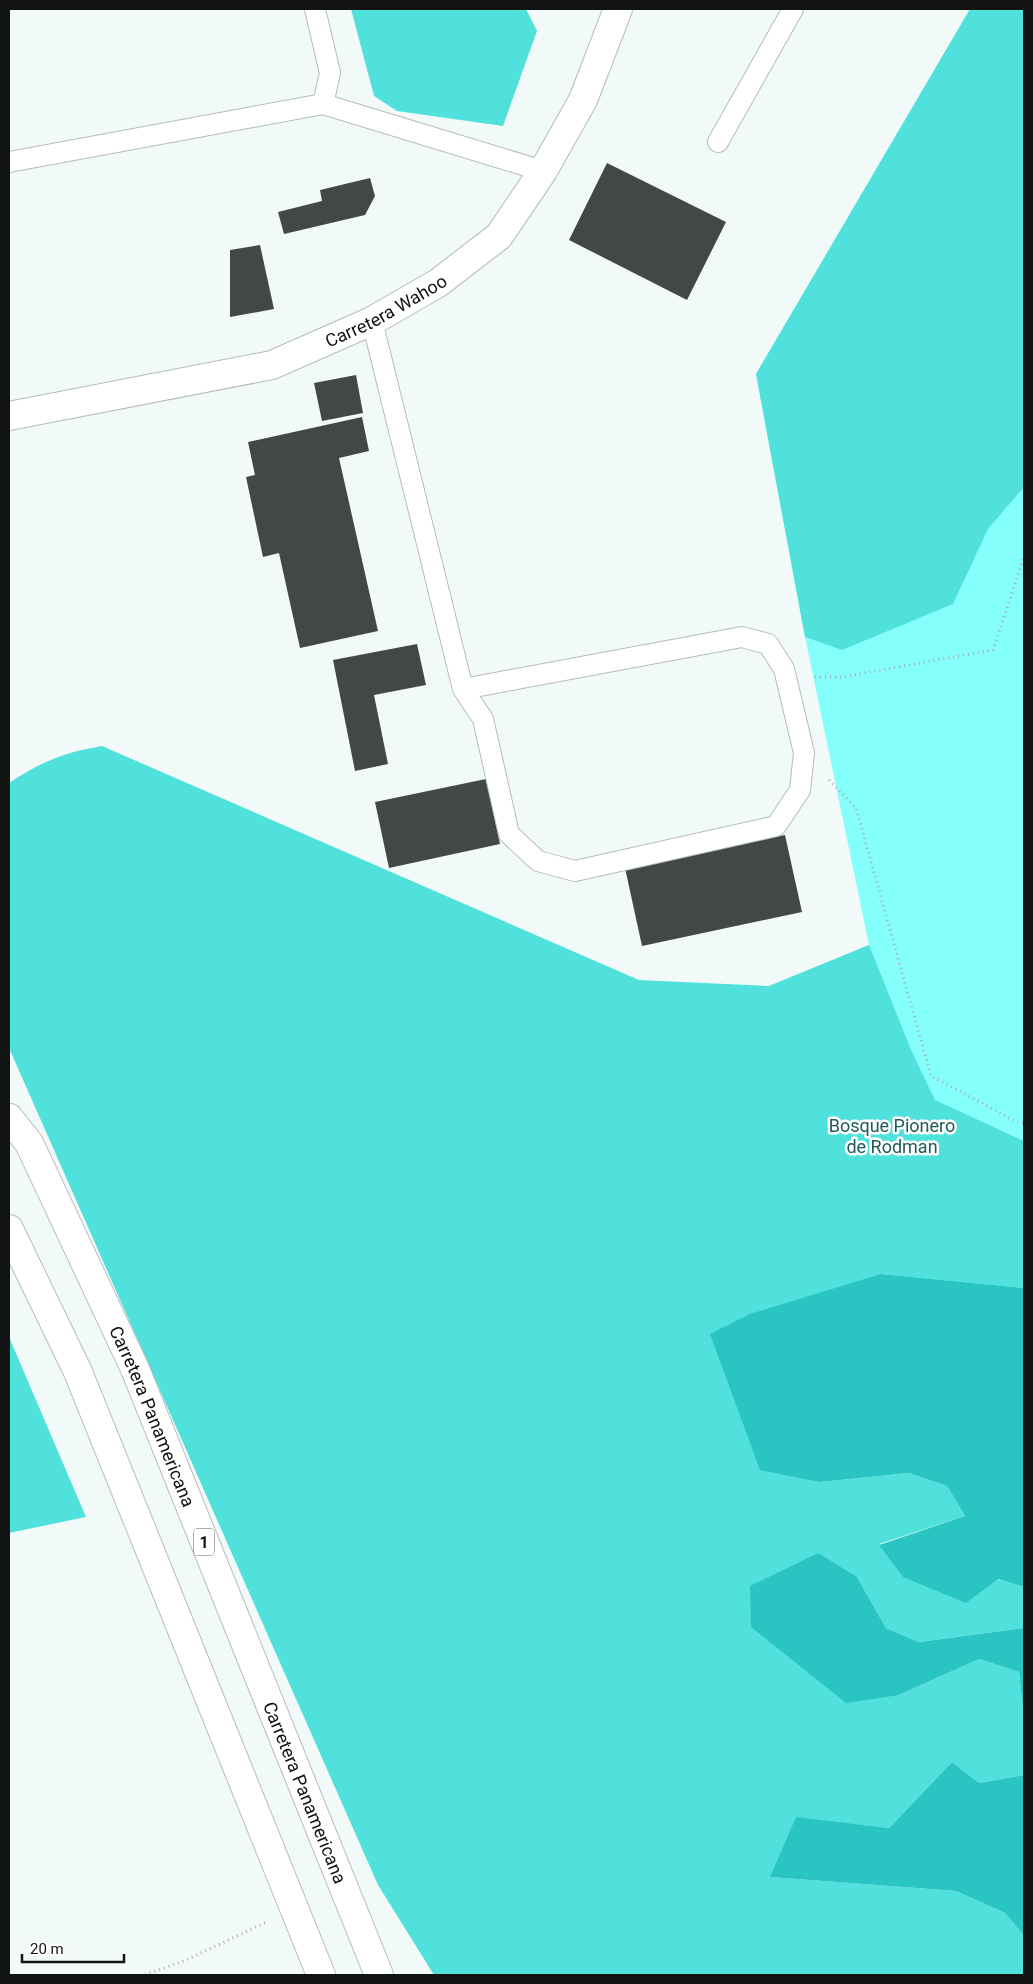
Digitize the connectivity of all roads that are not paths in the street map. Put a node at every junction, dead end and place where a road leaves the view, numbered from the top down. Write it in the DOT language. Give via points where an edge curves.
graph roads {
  1 [pos="315,9"];
  2 [pos="793,9"];
  3 [pos="613,10"];
  4 [pos="323,104"];
  5 [pos="718,142"];
  6 [pos="9,162"];
  7 [pos="543,171"];
  8 [pos="372,321"];
  9 [pos="9,416"];
  10 [pos="463,689"];
  11 [pos="9,1118"];
  12 [pos="9,1229"];
  13 [pos="321,1975"];
  14 [pos="379,1975"];
  1 -- 4 [label="lane" via="330,73"];
  2 -- 5 [label="lane"];
  3 -- 7 [label="main road, Carretera Wahoo" via="583,100"];
  4 -- 6 [label="lane"];
  4 -- 7 [label="lane"];
  7 -- 8 [label="main road, Carretera Wahoo" via="499,236 438,283"];
  8 -- 9 [label="main road, Carretera Wahoo" via="272,365"];
  8 -- 10 [label="lane"];
  10 -- 10 [label="lane" via="742,637 768,644 787,677 804,753 800,790 776,826 575,872 538,861 509,834 483,720"];
  11 -- 14 [label="main road, Carretera Panamericana / 1" via="29,1143 134,1368"];
  12 -- 13 [label="main road" via="78,1372"];
}
